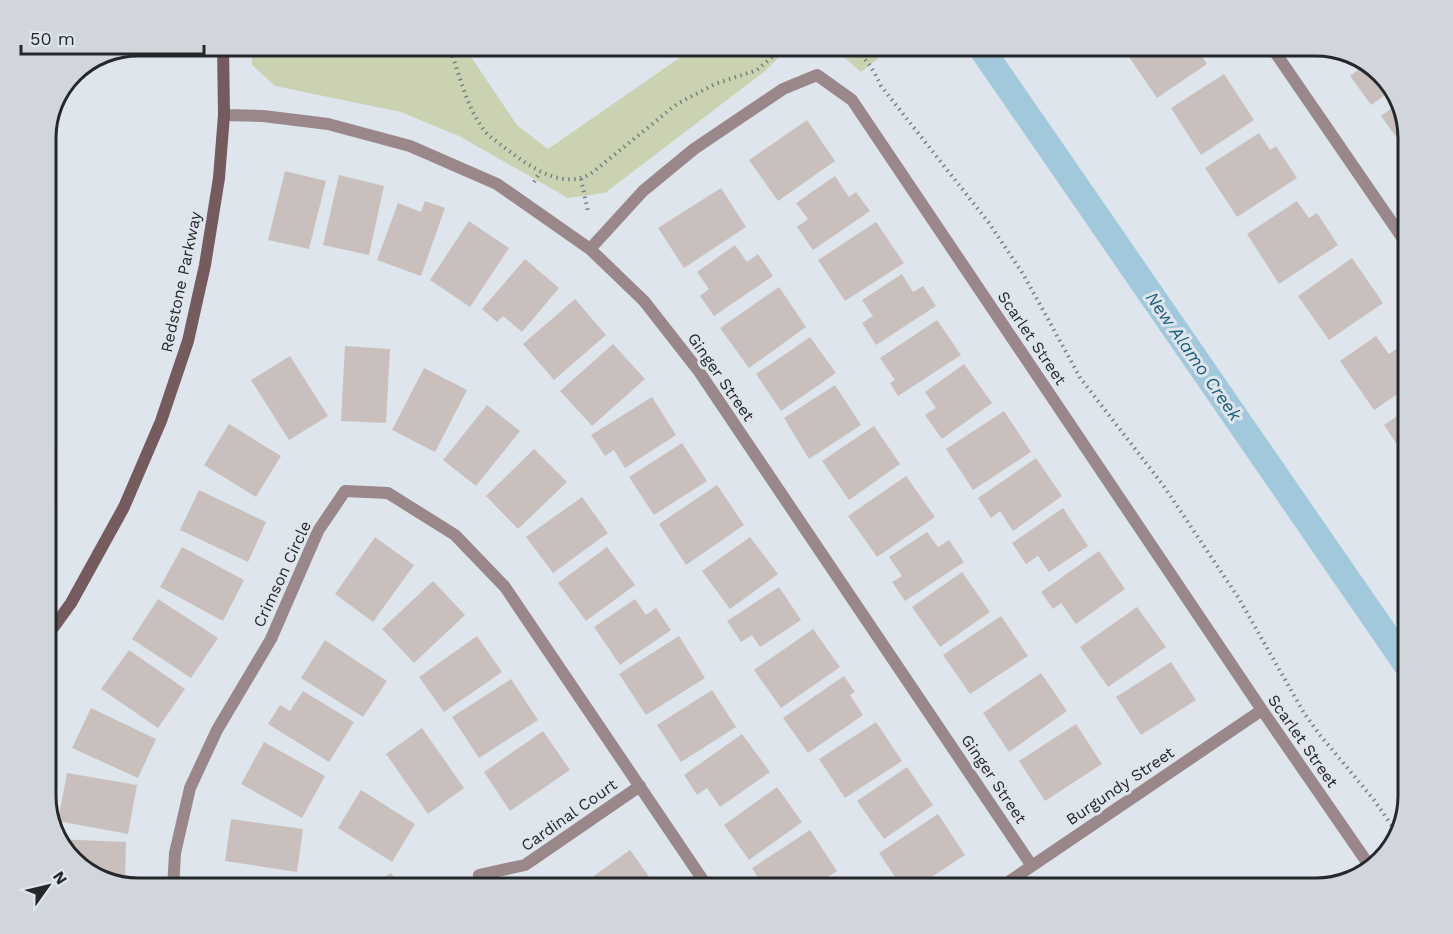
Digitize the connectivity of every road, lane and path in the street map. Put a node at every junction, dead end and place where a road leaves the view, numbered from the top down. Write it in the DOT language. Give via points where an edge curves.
graph roads {
  1 [pos="223,56"];
  2 [pos="452,56"];
  3 [pos="773,56"];
  4 [pos="861,56"];
  5 [pos="1278,56"];
  6 [pos="224,115"];
  7 [pos="540,172"];
  8 [pos="581,179"];
  9 [pos="534,182"];
  10 [pos="588,212"];
  11 [pos="1398,231"];
  12 [pos="590,249"];
  13 [pos="56,623"];
  14 [pos="1262,710"];
  15 [pos="640,786"];
  16 [pos="1392,826"];
  17 [pos="1366,861"];
  18 [pos="1032,866"];
  19 [pos="479,875"];
  20 [pos="174,878"];
  21 [pos="702,878"];
  22 [pos="1014,878"];
  1 -- 6 [label="street, Redstone Parkway"];
  2 -- 7 [label="path" via="483,130"];
  3 -- 8 [label="path" via="757,70 715,84 677,104"];
  4 -- 16 [label="path" via="988,223 1023,274 1081,379 1163,485 1238,597 1304,713"];
  5 -- 11 [label="street"];
  6 -- 12 [label="street, Ginger Street" via="328,124 410,146 497,184"];
  6 -- 13 [label="street, Redstone Parkway" via="219,178 188,341 124,507"];
  7 -- 8 [label="path" via="554,178"];
  7 -- 9 [label="path"];
  8 -- 10 [label="path"];
  12 -- 14 [label="street, Scarlet Street" via="643,190 694,149 783,89 817,75 852,100"];
  12 -- 18 [label="street, Ginger Street" via="644,301 698,370"];
  14 -- 17 [label="street, Scarlet Street"];
  14 -- 18 [label="street, Burgundy Street"];
  15 -- 19 [label="street, Cardinal Court" via="525,865"];
  15 -- 20 [label="street, Crimson Circle" via="505,588 455,535 388,493 345,491 318,531 271,639 217,730 190,788 175,853"];
  15 -- 21 [label="street, Crimson Circle"];
  18 -- 22 [label="street, Burgundy Street"];
}
